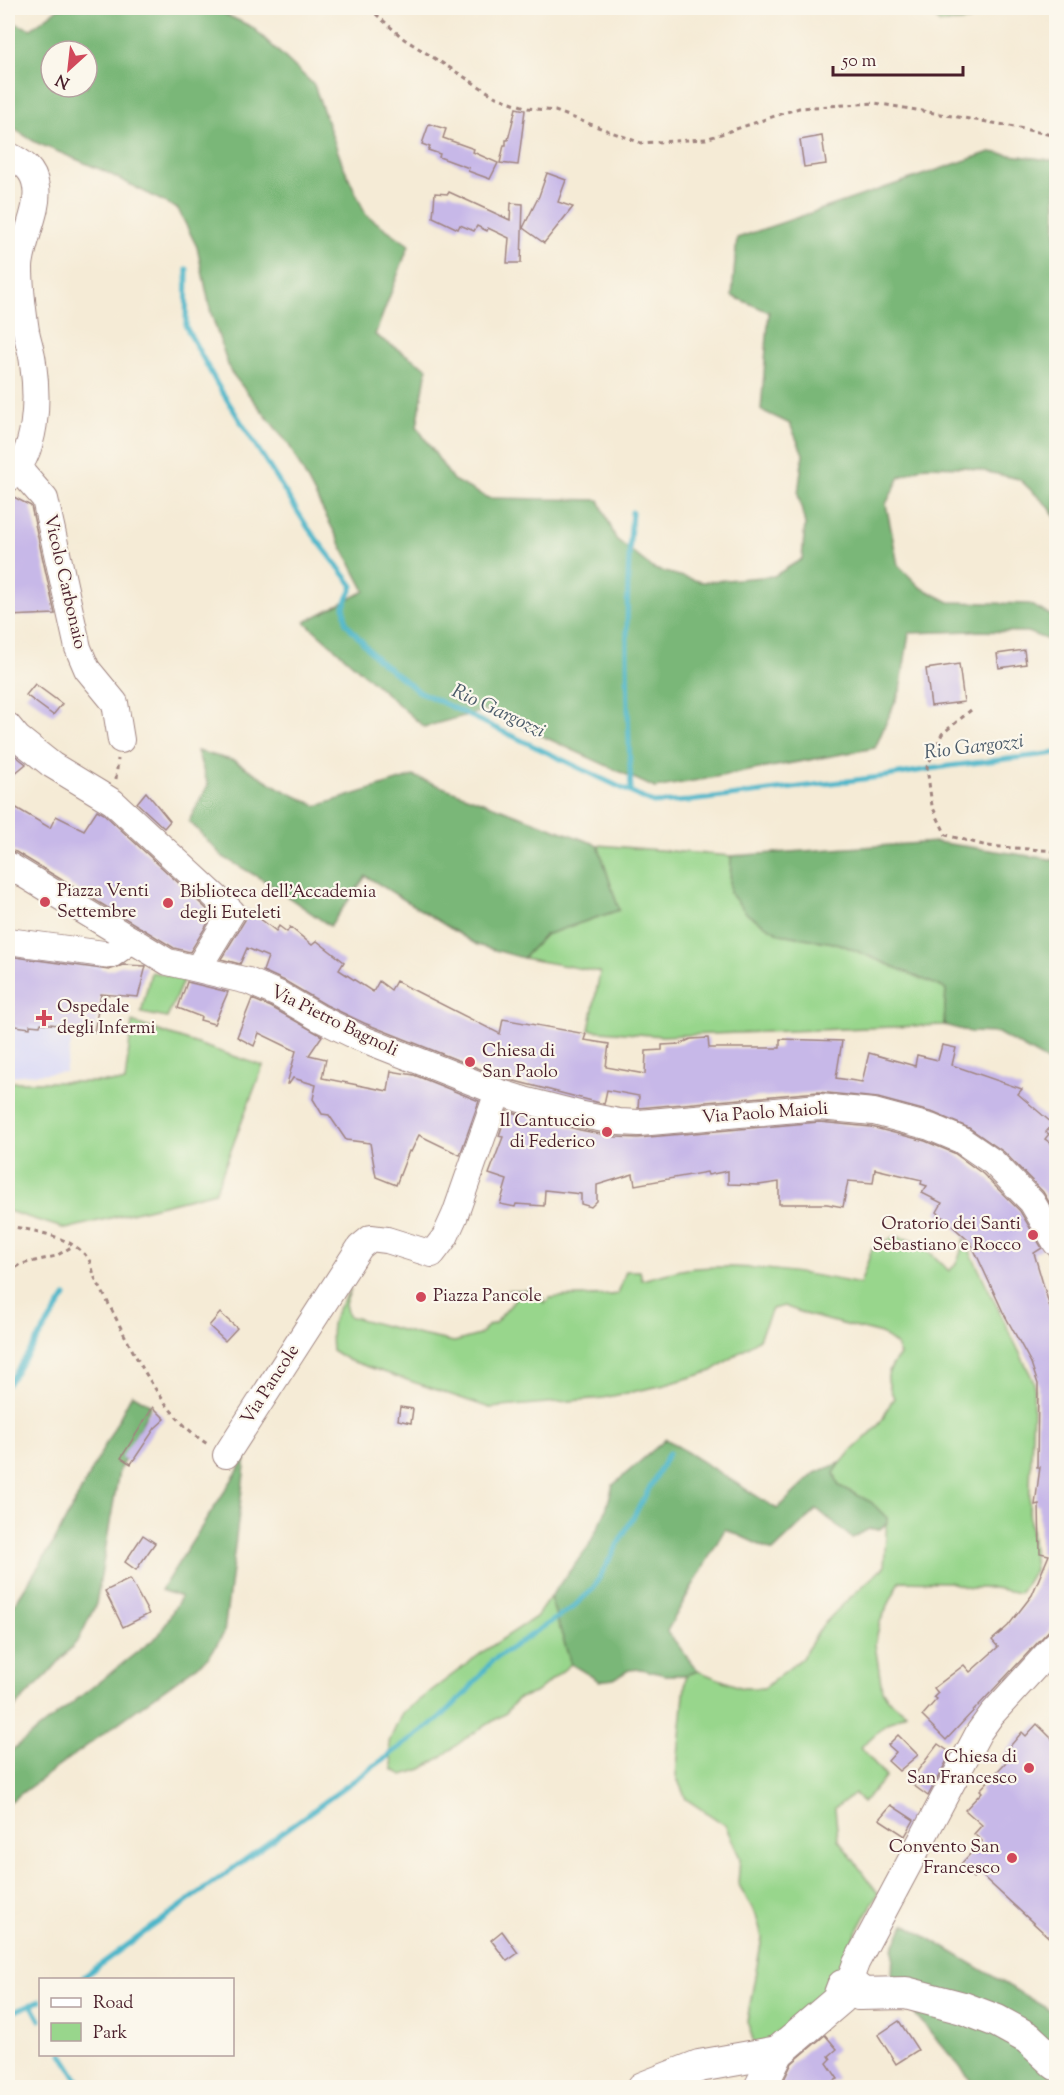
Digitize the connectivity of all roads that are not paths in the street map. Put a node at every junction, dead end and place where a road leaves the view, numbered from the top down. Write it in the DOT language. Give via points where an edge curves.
graph roads {
  1 [pos="8,155"];
  2 [pos="13,474"];
  3 [pos="8,726"];
  4 [pos="121,740"];
  5 [pos="8,865"];
  6 [pos="132,940"];
  7 [pos="8,941"];
  8 [pos="198,968"];
  9 [pos="498,1092"];
  10 [pos="1056,1243"];
  11 [pos="226,1455"];
  12 [pos="1056,1644"];
  13 [pos="849,1992"];
  14 [pos="777,2052"];
  15 [pos="1056,2064"];
  16 [pos="643,2088"];
  17 [pos="760,2088"];
  1 -- 2 [label="street" via="33,173 37,189 20,266 34,370 32,431"];
  2 -- 4 [label="street, Vicolo Carbonaio" via="45,499 78,648 87,669 114,703"];
  3 -- 8 [label="street" via="52,765 114,802 232,912"];
  5 -- 6 [label="street"];
  6 -- 7 [label="street" via="111,955"];
  6 -- 8 [label="street, Via Pietro Bagnoli" via="168,962"];
  8 -- 9 [label="street, Via Pietro Bagnoli" via="248,981 358,1037"];
  9 -- 10 [label="street, Via Paolo Maioli" via="619,1122 819,1107 874,1112 930,1126 961,1140 993,1162 1032,1202"];
  9 -- 11 [label="street, Via Pancole" via="445,1237 432,1254 371,1238 360,1246"];
  12 -- 13 [label="street" via="979,1732 856,1963"];
  13 -- 14 [label="main road"];
  13 -- 15 [label="main road" via="906,1993 963,2008 1028,2038"];
  14 -- 16 [label="main road" via="699,2066"];
  14 -- 17 [label="main road"];
}
